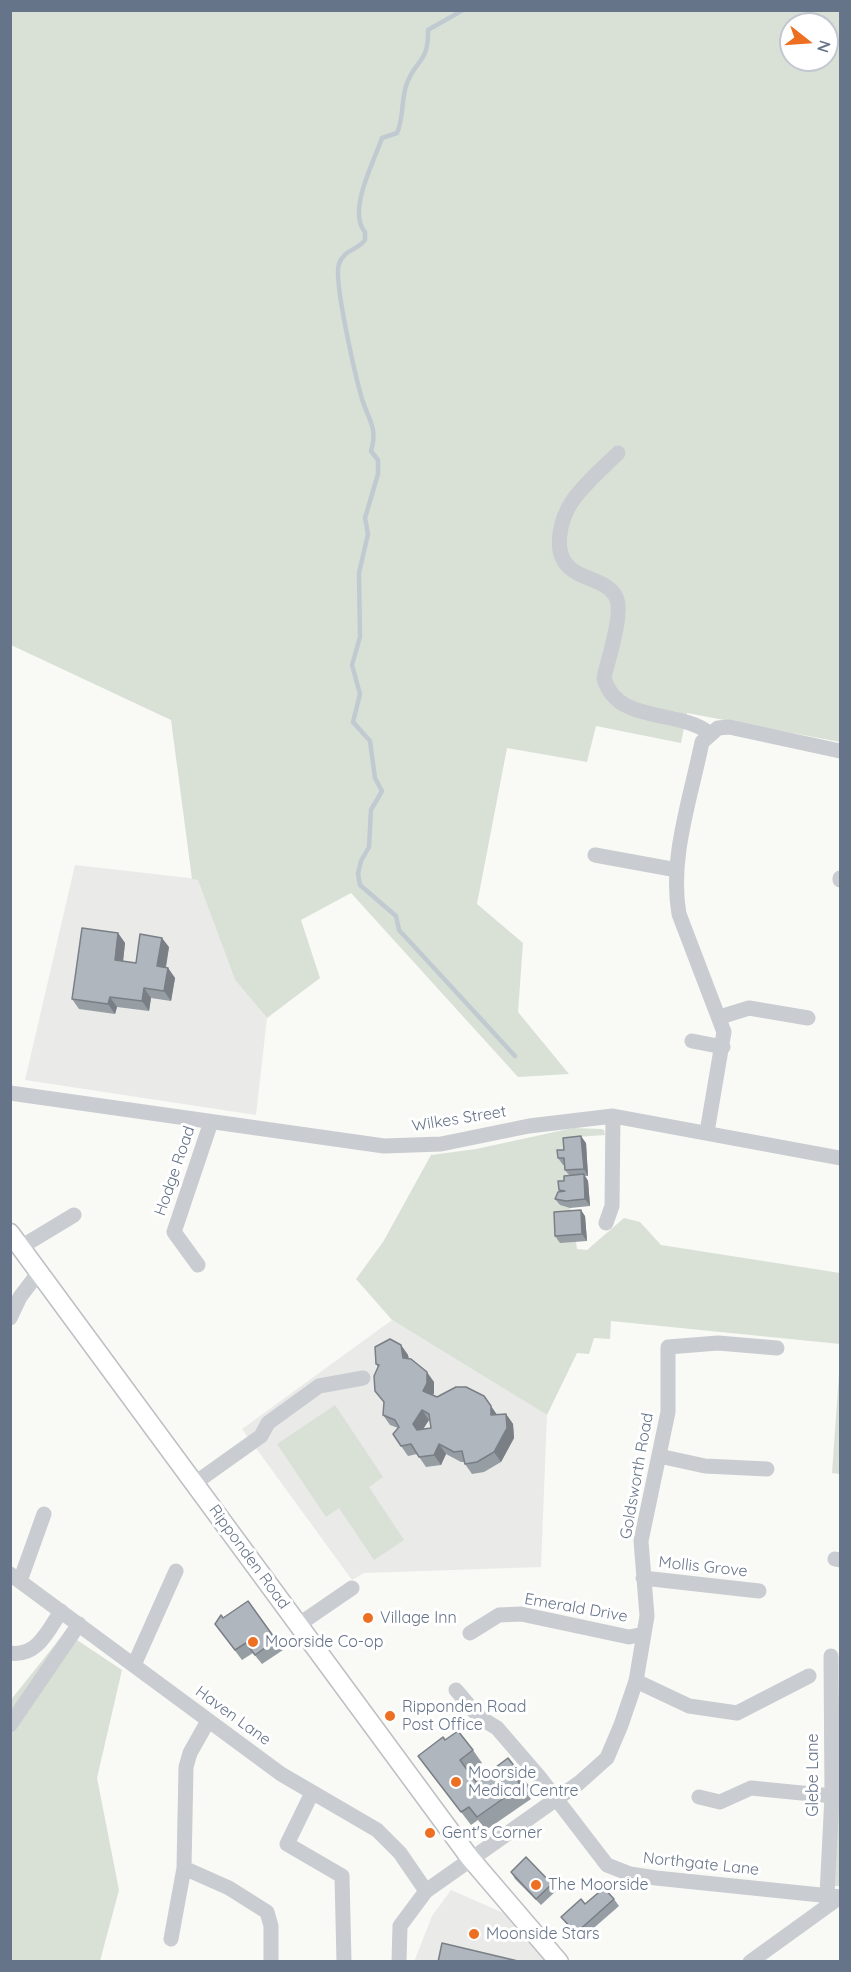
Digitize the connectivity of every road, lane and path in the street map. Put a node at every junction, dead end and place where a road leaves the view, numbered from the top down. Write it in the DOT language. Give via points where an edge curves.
graph roads {
  1 [pos="618,453"];
  2 [pos="709,733"];
  3 [pos="840,751"];
  4 [pos="595,855"];
  5 [pos="677,870"];
  6 [pos="720,1017"];
  7 [pos="808,1018"];
  8 [pos="692,1041"];
  9 [pos="723,1047"];
  10 [pos="10,1093"];
  11 [pos="613,1116"];
  12 [pos="211,1122"];
  13 [pos="707,1132"];
  14 [pos="840,1158"];
  15 [pos="74,1215"];
  16 [pos="606,1223"];
  17 [pos="14,1239"];
  18 [pos="198,1265"];
  19 [pos="39,1272"];
  20 [pos="10,1318"];
  21 [pos="777,1348"];
  22 [pos="363,1378"];
  23 [pos="659,1456"];
  24 [pos="767,1469"];
  25 [pos="195,1483"];
  26 [pos="44,1514"];
  27 [pos="176,1571"];
  28 [pos="15,1578"];
  29 [pos="643,1578"];
  30 [pos="352,1588"];
  31 [pos="759,1591"];
  32 [pos="61,1611"];
  33 [pos="78,1624"];
  34 [pos="298,1624"];
  35 [pos="470,1633"];
  36 [pos="644,1634"];
  37 [pos="10,1653"];
  38 [pos="831,1656"];
  39 [pos="134,1665"];
  40 [pos="809,1676"];
  41 [pos="636,1681"];
  42 [pos="836,1689"];
  43 [pos="456,1690"];
  44 [pos="208,1721"];
  45 [pos="10,1725"];
  46 [pos="312,1793"];
  47 [pos="699,1797"];
  48 [pos="832,1797"];
  49 [pos="556,1798"];
  50 [pos="470,1858"];
  51 [pos="184,1868"];
  52 [pos="426,1891"];
  53 [pos="836,1896"];
  54 [pos="171,1939"];
  55 [pos="271,1962"];
  56 [pos="344,1962"];
  57 [pos="399,1962"];
  58 [pos="559,1962"];
  59 [pos="750,1962"];
  1 -- 2 [label="street" via="572,501 562,524 561,553 567,566 605,586 620,609 604,678 614,698 657,716 697,723"];
  2 -- 3 [label="street" via="729,727"];
  2 -- 5 [label="street" via="702,742"];
  4 -- 5 [label="street"];
  5 -- 6 [label="street" via="675,894 679,914"];
  6 -- 7 [label="street" via="749,1008"];
  6 -- 9 [label="street"];
  8 -- 9 [label="street"];
  9 -- 13 [label="street"];
  10 -- 12 [label="street, Wilkes Street"];
  11 -- 12 [label="street, Wilkes Street" via="441,1143 384,1146"];
  11 -- 13 [label="street, Wilkes Street"];
  11 -- 16 [label="street" via="612,1206"];
  12 -- 18 [label="street, Hodge Road" via="174,1232"];
  13 -- 14 [label="street, Wilkes Street"];
  15 -- 17 [label="street"];
  17 -- 19 [label="main road, Ripponden Road"];
  19 -- 20 [label="street"];
  19 -- 25 [label="main road, Ripponden Road"];
  21 -- 23 [label="street, Goldsworth Road" via="718,1343 668,1347 668,1412"];
  22 -- 25 [label="street" via="319,1386 268,1424 261,1436"];
  23 -- 24 [label="street" via="705,1466"];
  23 -- 29 [label="street, Goldsworth Road" via="641,1541"];
  25 -- 34 [label="main road, Ripponden Road"];
  26 -- 28 [label="street"];
  27 -- 39 [label="street"];
  28 -- 32 [label="street, Haven Lane"];
  29 -- 31 [label="street, Mollis Grove"];
  29 -- 36 [label="street, Goldsworth Road" via="647,1597"];
  30 -- 34 [label="street"];
  32 -- 33 [label="street, Haven Lane"];
  32 -- 37 [label="street" via="35,1647 23,1655"];
  33 -- 39 [label="street, Haven Lane"];
  33 -- 45 [label="street"];
  34 -- 50 [label="main road, Ripponden Road"];
  35 -- 36 [label="street, Emerald Drive" via="499,1615 521,1614 629,1637"];
  36 -- 41 [label="street, Goldsworth Road"];
  38 -- 42 [label="street, Glebe Lane"];
  39 -- 44 [label="street, Haven Lane"];
  40 -- 41 [label="street" via="737,1713 689,1706"];
  41 -- 49 [label="street, Goldsworth Road" via="607,1758"];
  42 -- 48 [label="street, Glebe Lane"];
  43 -- 49 [label="street, Northgate Lane" via="479,1717 496,1728"];
  44 -- 46 [label="street, Haven Lane"];
  44 -- 51 [label="street" via="186,1767"];
  46 -- 52 [label="street, Haven Lane" via="391,1841"];
  46 -- 56 [label="street" via="287,1844 342,1876"];
  47 -- 48 [label="street" via="720,1802 751,1788"];
  48 -- 53 [label="street, Glebe Lane"];
  49 -- 50 [label="street, Goldsworth Road"];
  49 -- 53 [label="street, Northgate Lane" via="607,1865 618,1870 656,1878"];
  50 -- 52 [label="street, Goldsworth Road"];
  50 -- 58 [label="main road, Ripponden Road"];
  51 -- 54 [label="street"];
  51 -- 55 [label="street" via="222,1884 267,1912"];
  52 -- 57 [label="street, Goldsworth Road" via="400,1926"];
  53 -- 59 [label="street"];
}
